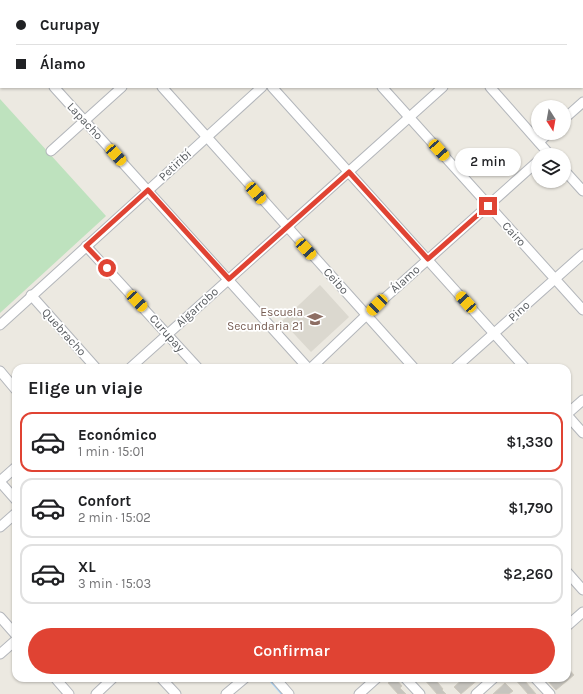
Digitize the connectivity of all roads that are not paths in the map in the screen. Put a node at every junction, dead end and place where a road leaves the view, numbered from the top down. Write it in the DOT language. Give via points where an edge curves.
graph roads {
  1 [pos="55,88"];
  2 [pos="121,88"];
  3 [pos="163,88"];
  4 [pos="261,88"];
  5 [pos="273,88"];
  6 [pos="383,88"];
  7 [pos="442,88"];
  8 [pos="491,88"];
  9 [pos="583,102"];
  10 [pos="571,113"];
  11 [pos="409,118"];
  12 [pos="85,120"];
  13 [pos="207,136"];
  14 [pos="539,142"];
  15 [pos="543,148"];
  16 [pos="51,151"];
  17 [pos="531,167"];
  18 [pos="349,172"];
  19 [pos="571,178"];
  20 [pos="148,190"];
  21 [pos="583,191"];
  22 [pos="488,206"];
  23 [pos="286,227"];
  24 [pos="86,246"];
  25 [pos="583,254"];
  26 [pos="428,259"];
  27 [pos="555,278"];
  28 [pos="229,279"];
  29 [pos="31,295"];
  30 [pos="583,310"];
  31 [pos="366,315"];
  32 [pos="0,324"];
  33 [pos="168,334"];
  34 [pos="494,334"];
  35 [pos="92,364"];
  36 [pos="134,364"];
  37 [pos="194,364"];
  38 [pos="304,364"];
  39 [pos="315,364"];
  40 [pos="410,364"];
  41 [pos="460,364"];
  42 [pos="521,364"];
  43 [pos="0,371"];
  44 [pos="12,385"];
  45 [pos="583,400"];
  46 [pos="571,410"];
  47 [pos="571,419"];
  48 [pos="583,433"];
  49 [pos="12,470"];
  50 [pos="0,481"];
  51 [pos="12,495"];
  52 [pos="12,516"];
  53 [pos="0,527"];
  54 [pos="571,576"];
  55 [pos="583,590"];
  56 [pos="583,612"];
  57 [pos="0,617"];
  58 [pos="571,622"];
  59 [pos="12,630"];
  60 [pos="12,644"];
  61 [pos="0,654"];
  62 [pos="58,682"];
  63 [pos="109,682"];
  64 [pos="165,682"];
  65 [pos="240,682"];
  66 [pos="278,682"];
  67 [pos="372,682"];
  68 [pos="409,682"];
  69 [pos="490,682"];
  70 [pos="540,682"];
  71 [pos="69,694"];
  72 [pos="96,694"];
  73 [pos="176,694"];
  74 [pos="226,694"];
  75 [pos="289,694"];
  76 [pos="359,694"];
  77 [pos="420,694"];
  78 [pos="476,694"];
  79 [pos="550,694"];
  1 -- 12 [label="street, Lapacho"];
  2 -- 12 [label="street"];
  3 -- 13 [label="street, Ceibo"];
  4 -- 13 [label="street, Petiribí"];
  5 -- 18 [label="street"];
  6 -- 11 [label="street, Cairo"];
  7 -- 11 [label="street, Algarrobo"];
  8 -- 14 [label="street"];
  9 -- 10 [label="street"];
  11 -- 18 [label="street, Algarrobo"];
  11 -- 22 [label="street, Cairo"];
  12 -- 16 [label="street"];
  12 -- 20 [label="street, Lapacho"];
  13 -- 20 [label="street, Petiribí"];
  13 -- 23 [label="street, Ceibo"];
  14 -- 15 [label="street"];
  17 -- 22 [label="street, Álamo"];
  18 -- 23 [label="street, Algarrobo"];
  18 -- 26 [label="street"];
  19 -- 21 [label="street"];
  20 -- 24 [label="street, Petiribí"];
  20 -- 28 [label="street, Lapacho"];
  22 -- 26 [label="street, Álamo"];
  22 -- 27 [label="street, Cairo"];
  23 -- 28 [label="street, Algarrobo"];
  23 -- 31 [label="street, Ceibo"];
  24 -- 29 [label="street, Petiribí"];
  24 -- 33 [label="street, Curupay"];
  25 -- 27 [label="street, Pino"];
  26 -- 31 [label="street, Álamo"];
  26 -- 34 [label="street"];
  27 -- 30 [label="street, Cairo"];
  27 -- 34 [label="street, Pino"];
  28 -- 33 [label="street, Algarrobo"];
  28 -- 38 [label="street, Lapacho"];
  29 -- 32 [label="street, Petiribí"];
  29 -- 35 [label="street, Quebracho"];
  31 -- 39 [label="street, Álamo"];
  31 -- 40 [label="street, Ceibo"];
  33 -- 36 [label="street, Algarrobo"];
  33 -- 37 [label="street, Curupay"];
  34 -- 41 [label="street, Pino"];
  34 -- 42 [label="street"];
  43 -- 44 [label="street"];
  45 -- 46 [label="street"];
  47 -- 48 [label="street"];
  49 -- 50 [label="street"];
  50 -- 51 [label="street"];
  52 -- 53 [label="street"];
  54 -- 55 [label="street"];
  56 -- 58 [label="street"];
  57 -- 59 [label="street"];
  60 -- 61 [label="street"];
  62 -- 71 [label="street"];
  63 -- 72 [label="street"];
  64 -- 73 [label="street"];
  65 -- 74 [label="street"];
  66 -- 75 [label="street"];
  67 -- 76 [label="street"];
  68 -- 77 [label="street"];
  69 -- 78 [label="street"];
  70 -- 79 [label="street"];
}
